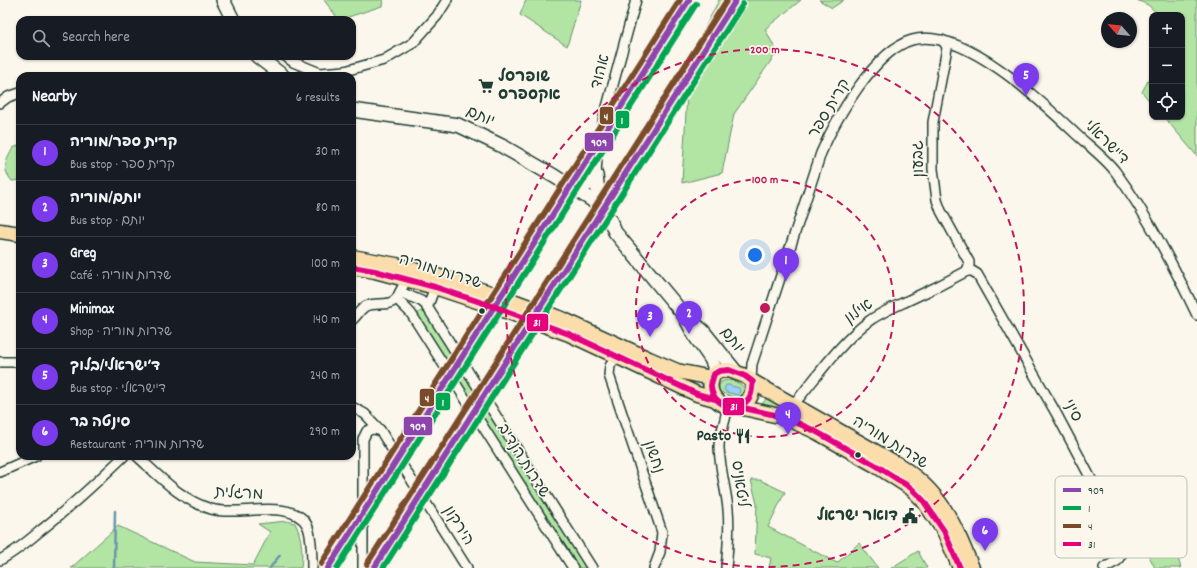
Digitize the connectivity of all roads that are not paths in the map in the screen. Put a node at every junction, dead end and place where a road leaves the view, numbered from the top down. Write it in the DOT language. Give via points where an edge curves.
graph roads {
  1 [pos="223,0"];
  2 [pos="447,0"];
  3 [pos="636,0"];
  4 [pos="232,16"];
  5 [pos="942,40"];
  6 [pos="262,60"];
  7 [pos="290,60"];
  8 [pos="278,72"];
  9 [pos="318,72"];
  10 [pos="332,72"];
  11 [pos="16,94"];
  12 [pos="0,103"];
  13 [pos="356,111"];
  14 [pos="596,175"];
  15 [pos="580,194"];
  16 [pos="600,209"];
  17 [pos="0,231"];
  18 [pos="615,232"];
  19 [pos="16,233"];
  20 [pos="0,241"];
  21 [pos="16,243"];
  22 [pos="356,258"];
  23 [pos="356,268"];
  24 [pos="966,270"];
  25 [pos="423,273"];
  26 [pos="435,287"];
  27 [pos="401,290"];
  28 [pos="427,308"];
  29 [pos="684,315"];
  30 [pos="1197,315"];
  31 [pos="356,316"];
  32 [pos="616,356"];
  33 [pos="0,362"];
  34 [pos="16,362"];
  35 [pos="736,372"];
  36 [pos="713,376"];
  37 [pos="752,381"];
  38 [pos="789,403"];
  39 [pos="727,404"];
  40 [pos="356,409"];
  41 [pos="380,430"];
  42 [pos="27,460"];
  43 [pos="120,460"];
  44 [pos="141,460"];
  45 [pos="0,472"];
  46 [pos="1090,476"];
  47 [pos="1118,558"];
  48 [pos="0,560"];
  49 [pos="312,568"];
  50 [pos="363,568"];
  51 [pos="467,568"];
  52 [pos="573,568"];
  53 [pos="592,568"];
  54 [pos="654,568"];
  55 [pos="726,568"];
  56 [pos="960,568"];
  57 [pos="972,568"];
  58 [pos="1104,568"];
  1 -- 4 [label="street"];
  2 -- 10 [label="street" via="438,16 413,43 384,60"];
  3 -- 14 [label="street, אהוד" via="598,140"];
  5 -- 24 [label="street, גבעון" via="947,48 934,122 933,170 941,211 969,262"];
  5 -- 30 [label="street, ד'ישראלי" via="989,62 1043,103 1113,169 1144,213"];
  5 -- 37 [label="street, קרית ספר" via="917,39 894,49 872,70 835,125 821,153 752,364"];
  6 -- 8 [label="street"];
  7 -- 9 [label="street"];
  11 -- 12 [label="street"];
  13 -- 15 [label="street, יותם" via="458,125 502,146"];
  14 -- 15 [label="street" via="592,183"];
  14 -- 16 [label="street"];
  15 -- 16 [label="street, יותם" via="592,200"];
  15 -- 18 [label="street, יותם" via="586,205 606,227"];
  16 -- 18 [label="street, יותם" via="610,220"];
  17 -- 19 [label="main road"];
  18 -- 29 [label="street, יותם"];
  20 -- 21 [label="main road"];
  22 -- 25 [label="main road, שדרות מוריה"];
  23 -- 27 [label="main road, שדרות מוריה" via="375,271"];
  24 -- 38 [label="street, אילון" via="870,320 841,347 799,398"];
  24 -- 46 [label="street, סיני" via="977,274"];
  25 -- 27 [label="street" via="412,274"];
  25 -- 36 [label="main road, שדרות מוריה" via="491,293 562,319 677,370"];
  26 -- 27 [label="main road, שדרות מוריה"];
  26 -- 28 [label="street"];
  26 -- 32 [label="main road, שדרות מוריה" via="569,334"];
  27 -- 28 [label="street, שדרות הנדיב" via="421,300"];
  27 -- 31 [label="street" via="391,304 366,306"];
  27 -- 52 [label="street, שדרות הנדיב" via="412,315"];
  28 -- 53 [label="street, שדרות הנדיב"];
  29 -- 35 [label="street, יותם" via="702,331"];
  29 -- 36 [label="street, יותם" via="711,359 714,366"];
  32 -- 39 [label="main road, שדרות מוריה" via="697,394"];
  32 -- 54 [label="street, נחשון" via="610,366 609,375 662,532 660,552"];
  33 -- 34 [label="street"];
  35 -- 36 [label="main road" via="724,370"];
  35 -- 37 [label="main road"];
  36 -- 39 [label="main road" via="711,390"];
  37 -- 38 [label="main road, שדרות מוריה"];
  37 -- 39 [label="main road" via="753,391 743,405"];
  38 -- 57 [label="main road, שדרות מוריה" via="919,479 945,510 959,535"];
  39 -- 55 [label="street, ליטאניס" via="719,441 728,511"];
  39 -- 56 [label="main road, שדרות מוריה" via="774,414 810,428 911,488 923,500 944,531"];
  40 -- 41 [label="street, הירקון"];
  41 -- 50 [label="street" via="367,431 363,439"];
  41 -- 51 [label="street, הירקון"];
  42 -- 45 [label="street"];
  43 -- 48 [label="street" via="56,518"];
  44 -- 49 [label="street, מרגלית" via="176,492 212,510 282,510 295,514 308,526"];
  47 -- 58 [label="street, סיני"];
}
